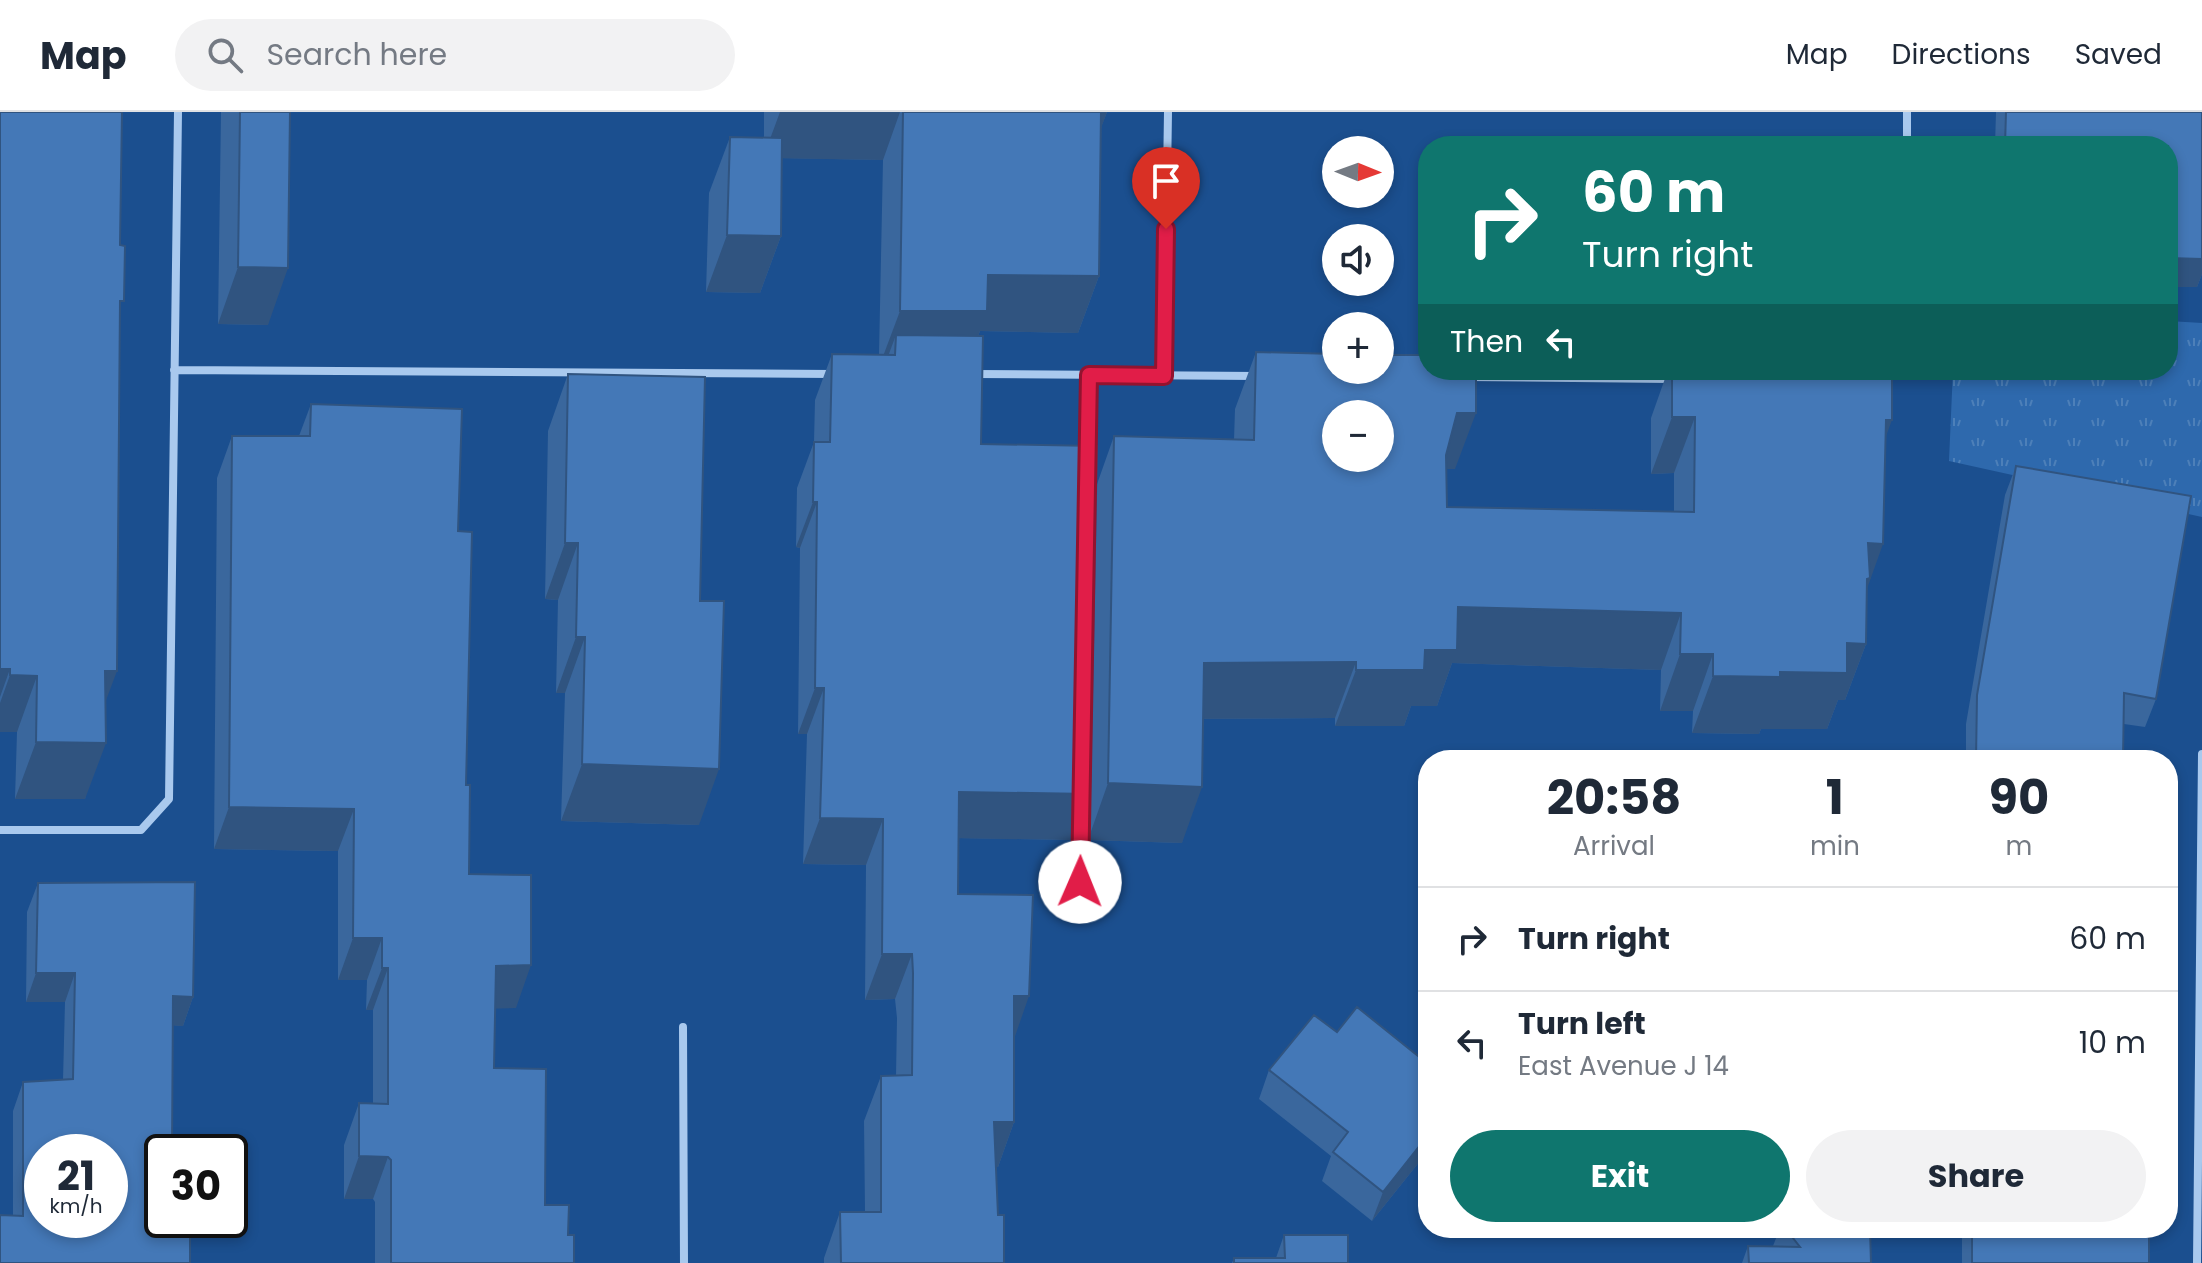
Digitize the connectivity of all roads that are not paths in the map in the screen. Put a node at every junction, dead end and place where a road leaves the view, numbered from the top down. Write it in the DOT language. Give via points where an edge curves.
graph roads {
  1 [pos="178,112"];
  2 [pos="1168,112"];
  3 [pos="1907,112"];
  4 [pos="1907,136"];
  5 [pos="174,370"];
  6 [pos="837,374"];
  7 [pos="963,374"];
  8 [pos="1089,375"];
  9 [pos="1164,376"];
  10 [pos="1276,376"];
  11 [pos="1088,470"];
  12 [pos="2202,754"];
  13 [pos="1082,803"];
  14 [pos="0,830"];
  15 [pos="1080,882"];
  16 [pos="683,1027"];
  17 [pos="684,1263"];
  18 [pos="2197,1263"];
  1 -- 5 [label="street"];
  2 -- 9 [label="street"];
  3 -- 4 [label="street"];
  5 -- 6 [label="street"];
  5 -- 14 [label="street" via="169,799 141,830"];
  7 -- 8 [label="street"];
  8 -- 9 [label="street"];
  8 -- 11 [label="street"];
  9 -- 10 [label="street"];
  12 -- 18 [label="street"];
  13 -- 15 [label="street"];
  16 -- 17 [label="street"];
}
